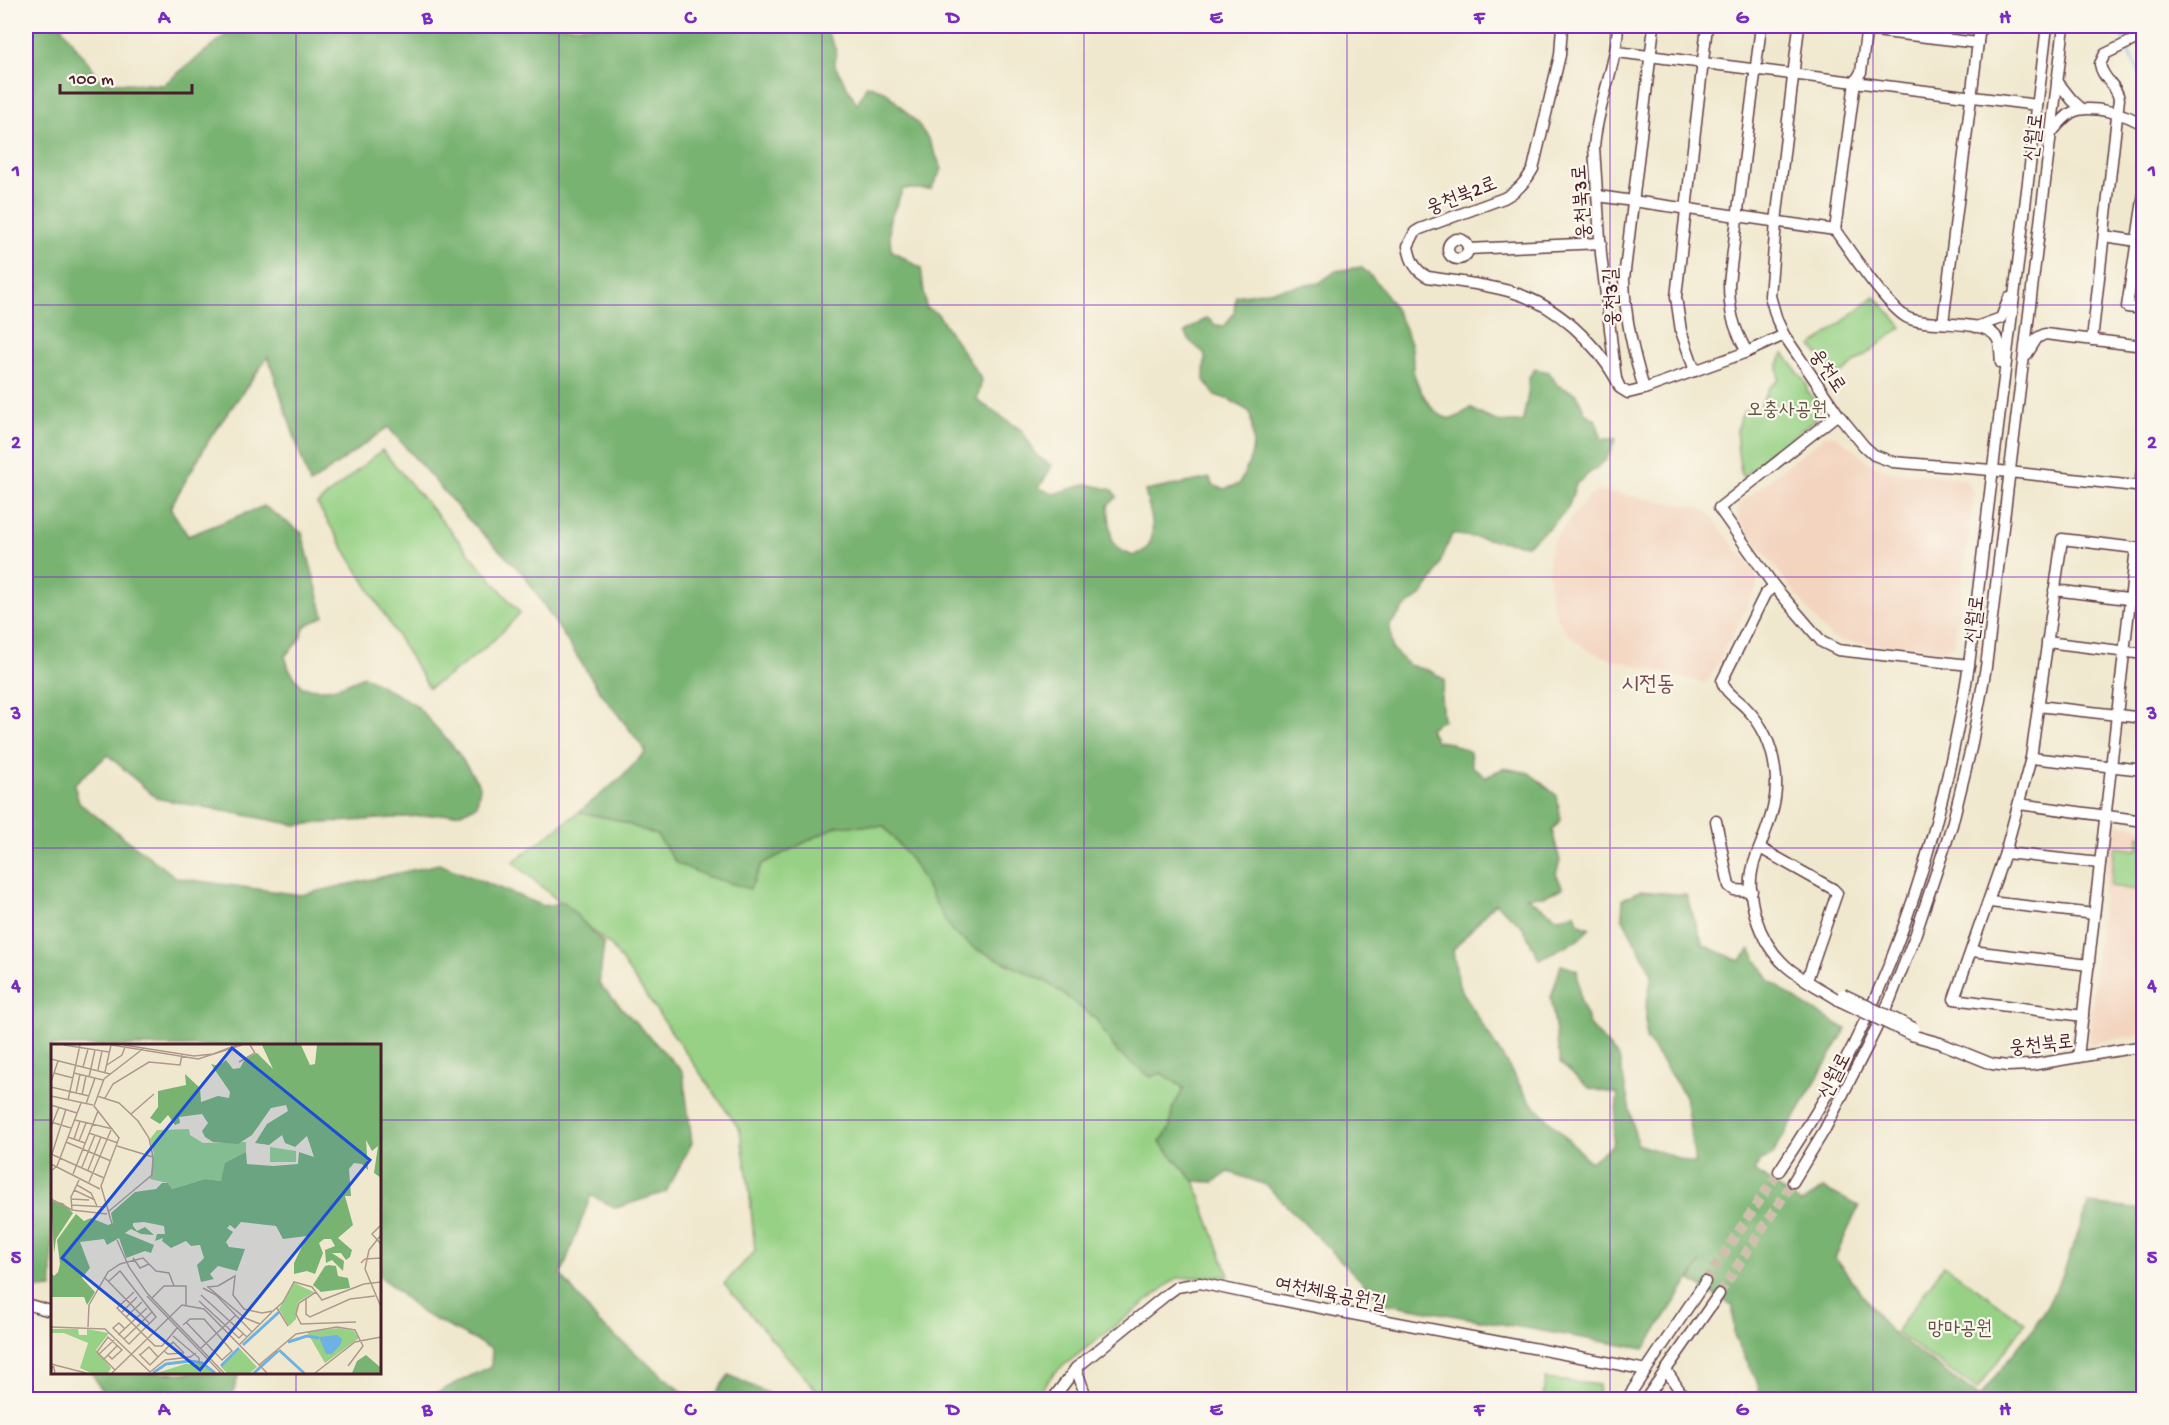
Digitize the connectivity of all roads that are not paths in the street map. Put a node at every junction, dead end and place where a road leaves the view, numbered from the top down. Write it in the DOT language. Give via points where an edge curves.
graph roads {
  1 [pos="1562,26"];
  2 [pos="1618,26"];
  3 [pos="1654,26"];
  4 [pos="1707,26"];
  5 [pos="1761,26"];
  6 [pos="1799,26"];
  7 [pos="1980,26"];
  8 [pos="2047,26"];
  9 [pos="2064,26"];
  10 [pos="1867,28"];
  11 [pos="1922,31"];
  12 [pos="2138,38"];
  13 [pos="1978,43"];
  14 [pos="1617,52"];
  15 [pos="1650,56"];
  16 [pos="1702,62"];
  17 [pos="1756,69"];
  18 [pos="1793,74"];
  19 [pos="2057,81"];
  20 [pos="1855,82"];
  21 [pos="1971,96"];
  22 [pos="2037,105"];
  23 [pos="2082,109"];
  24 [pos="2118,114"];
  25 [pos="2144,126"];
  26 [pos="2051,133"];
  27 [pos="2144,193"];
  28 [pos="1598,196"];
  29 [pos="1633,202"];
  30 [pos="1685,209"];
  31 [pos="1737,217"];
  32 [pos="1776,222"];
  33 [pos="1835,230"];
  34 [pos="2104,236"];
  35 [pos="2137,241"];
  36 [pos="1601,243"];
  37 [pos="1468,249"];
  38 [pos="2015,281"];
  39 [pos="2144,309"];
  40 [pos="1943,323"];
  41 [pos="1976,327"];
  42 [pos="1611,335"];
  43 [pos="1784,335"];
  44 [pos="2092,340"];
  45 [pos="1589,343"];
  46 [pos="2144,346"];
  47 [pos="1747,352"];
  48 [pos="2025,356"];
  49 [pos="1695,371"];
  50 [pos="1616,379"];
  51 [pos="2003,384"];
  52 [pos="1644,389"];
  53 [pos="1838,414"];
  54 [pos="2144,459"];
  55 [pos="1991,470"];
  56 [pos="2009,472"];
  57 [pos="2142,487"];
  58 [pos="2140,548"];
  59 [pos="1774,585"];
  60 [pos="2054,590"];
  61 [pos="2130,599"];
  62 [pos="2144,601"];
  63 [pos="2047,642"];
  64 [pos="2124,651"];
  65 [pos="2144,654"];
  66 [pos="1969,665"];
  67 [pos="2038,706"];
  68 [pos="2117,715"];
  69 [pos="2144,718"];
  70 [pos="2031,758"];
  71 [pos="2111,767"];
  72 [pos="2144,770"];
  73 [pos="2019,804"];
  74 [pos="2105,815"];
  75 [pos="1716,821"];
  76 [pos="2144,821"];
  77 [pos="1760,848"];
  78 [pos="2006,853"];
  79 [pos="2100,863"];
  80 [pos="1752,891"];
  81 [pos="1990,902"];
  82 [pos="2094,914"];
  83 [pos="1972,951"];
  84 [pos="2089,964"];
  85 [pos="1807,980"];
  86 [pos="2083,1016"];
  87 [pos="2144,1046"];
  88 [pos="2078,1057"];
  89 [pos="1779,1171"];
  90 [pos="1793,1182"];
  91 [pos="1704,1282"];
  92 [pos="1719,1294"];
  93 [pos="26,1304"];
  94 [pos="47,1310"];
  95 [pos="1076,1368"];
  96 [pos="1646,1370"];
  97 [pos="1666,1370"];
  98 [pos="1052,1400"];
  99 [pos="1087,1400"];
  100 [pos="1626,1400"];
  101 [pos="1645,1400"];
  102 [pos="1686,1400"];
  1 -- 45 [label="street, 웅천북2로" via="1560,55 1533,169 1526,180 1504,198 1415,232 1408,246 1420,274 1532,299"];
  2 -- 14 [label="street, 웅천북3로"];
  3 -- 15 [label="street, 웅천3길"];
  4 -- 16 [label="street"];
  5 -- 17 [label="street"];
  6 -- 18 [label="street, 웅천로"];
  7 -- 13 [label="street"];
  8 -- 22 [label="street, 신월로"];
  9 -- 19 [label="street, 신월로"];
  10 -- 11 [label="street"];
  10 -- 20 [label="street" via="1861,72"];
  11 -- 13 [label="street"];
  12 -- 24 [label="street" via="2102,57 2100,68 2118,93"];
  13 -- 21 [label="street"];
  14 -- 15 [label="street"];
  14 -- 28 [label="street, 웅천북3로" via="1595,130"];
  15 -- 16 [label="street"];
  15 -- 29 [label="street, 웅천3길"];
  16 -- 17 [label="street"];
  16 -- 30 [label="street"];
  17 -- 18 [label="street"];
  17 -- 31 [label="street"];
  18 -- 20 [label="street"];
  18 -- 32 [label="street, 웅천로"];
  19 -- 23 [label="street"];
  19 -- 26 [label="street, 신월로"];
  20 -- 21 [label="street"];
  20 -- 33 [label="street"];
  21 -- 22 [label="street"];
  21 -- 40 [label="street"];
  22 -- 38 [label="street, 신월로"];
  23 -- 24 [label="street"];
  23 -- 26 [label="street" via="2070,113"];
  24 -- 25 [label="street"];
  24 -- 34 [label="street"];
  26 -- 48 [label="street, 신월로"];
  27 -- 35 [label="street"];
  28 -- 29 [label="street"];
  28 -- 36 [label="street, 웅천북3로"];
  29 -- 30 [label="street"];
  29 -- 52 [label="street, 웅천3길" via="1624,279 1625,308"];
  30 -- 31 [label="street"];
  30 -- 49 [label="street" via="1676,297 1681,331"];
  31 -- 32 [label="street"];
  31 -- 47 [label="street" via="1729,300 1735,329"];
  32 -- 33 [label="street"];
  32 -- 43 [label="street, 웅천로" via="1770,296"];
  33 -- 40 [label="street" via="1902,314 1915,320"];
  34 -- 35 [label="street"];
  34 -- 44 [label="street"];
  35 -- 39 [label="street" via="2127,308"];
  36 -- 37 [label="street"];
  36 -- 42 [label="street, 웅천북3로"];
  38 -- 41 [label="street" via="2001,318"];
  38 -- 51 [label="street, 신월로"];
  40 -- 41 [label="street"];
  41 -- 51 [label="street" via="1997,338"];
  42 -- 45 [label="street" via="1603,346"];
  42 -- 50 [label="street, 웅천북3로"];
  43 -- 47 [label="street"];
  43 -- 53 [label="street, 웅천로"];
  44 -- 46 [label="street"];
  44 -- 48 [label="street" via="2042,334"];
  45 -- 50 [label="street, 웅천북2로"];
  47 -- 49 [label="street"];
  48 -- 56 [label="street, 신월로"];
  49 -- 52 [label="street"];
  50 -- 52 [label="street" via="1625,393"];
  51 -- 55 [label="street, 신월로"];
  53 -- 55 [label="street, 웅천로" via="1864,446 1886,460"];
  53 -- 59 [label="street" via="1719,508"];
  54 -- 57 [label="street"];
  55 -- 56 [label="street, 웅천로"];
  55 -- 66 [label="street, 신월로"];
  56 -- 57 [label="street, 웅천로"];
  56 -- 90 [label="street, 신월로" via="1986,667 1952,825 1890,1000 1826,1129"];
  58 -- 60 [label="street" via="2061,539"];
  58 -- 61 [label="street"];
  59 -- 66 [label="street" via="1828,647"];
  59 -- 77 [label="street, 웅천북로" via="1722,681 1754,717 1773,760 1775,803"];
  60 -- 61 [label="street"];
  60 -- 63 [label="street"];
  61 -- 62 [label="street"];
  61 -- 64 [label="street"];
  63 -- 64 [label="street"];
  63 -- 67 [label="street"];
  64 -- 65 [label="street"];
  64 -- 68 [label="street"];
  66 -- 89 [label="street, 신월로" via="1937,823 1902,931 1835,1080"];
  67 -- 68 [label="street"];
  67 -- 70 [label="street"];
  68 -- 69 [label="street"];
  68 -- 71 [label="street"];
  70 -- 71 [label="street"];
  70 -- 73 [label="street"];
  71 -- 72 [label="street"];
  71 -- 74 [label="street"];
  73 -- 74 [label="street"];
  73 -- 78 [label="street"];
  74 -- 76 [label="street"];
  74 -- 79 [label="street"];
  75 -- 80 [label="street" via="1729,886"];
  77 -- 80 [label="street, 웅천북로" via="1752,869"];
  77 -- 85 [label="street" via="1837,893"];
  78 -- 79 [label="street"];
  78 -- 81 [label="street"];
  79 -- 82 [label="street"];
  80 -- 85 [label="street, 웅천북로" via="1765,940 1784,964"];
  81 -- 82 [label="street"];
  81 -- 83 [label="street"];
  82 -- 84 [label="street"];
  83 -- 84 [label="street"];
  83 -- 86 [label="street" via="1954,999"];
  84 -- 86 [label="street"];
  85 -- 88 [label="street, 웅천북로, bridge" via="1992,1064 2031,1065"];
  86 -- 88 [label="street"];
  87 -- 88 [label="street, 웅천북로"];
  91 -- 96 [label="street"];
  92 -- 97 [label="street"];
  93 -- 94 [label="street"];
  95 -- 96 [label="street, 여천체육공원길" via="1177,1287 1200,1283"];
  95 -- 98 [label="street, 여천체육공원길"];
  95 -- 99 [label="street"];
  96 -- 100 [label="street"];
  97 -- 101 [label="street"];
  97 -- 102 [label="street"];
}
